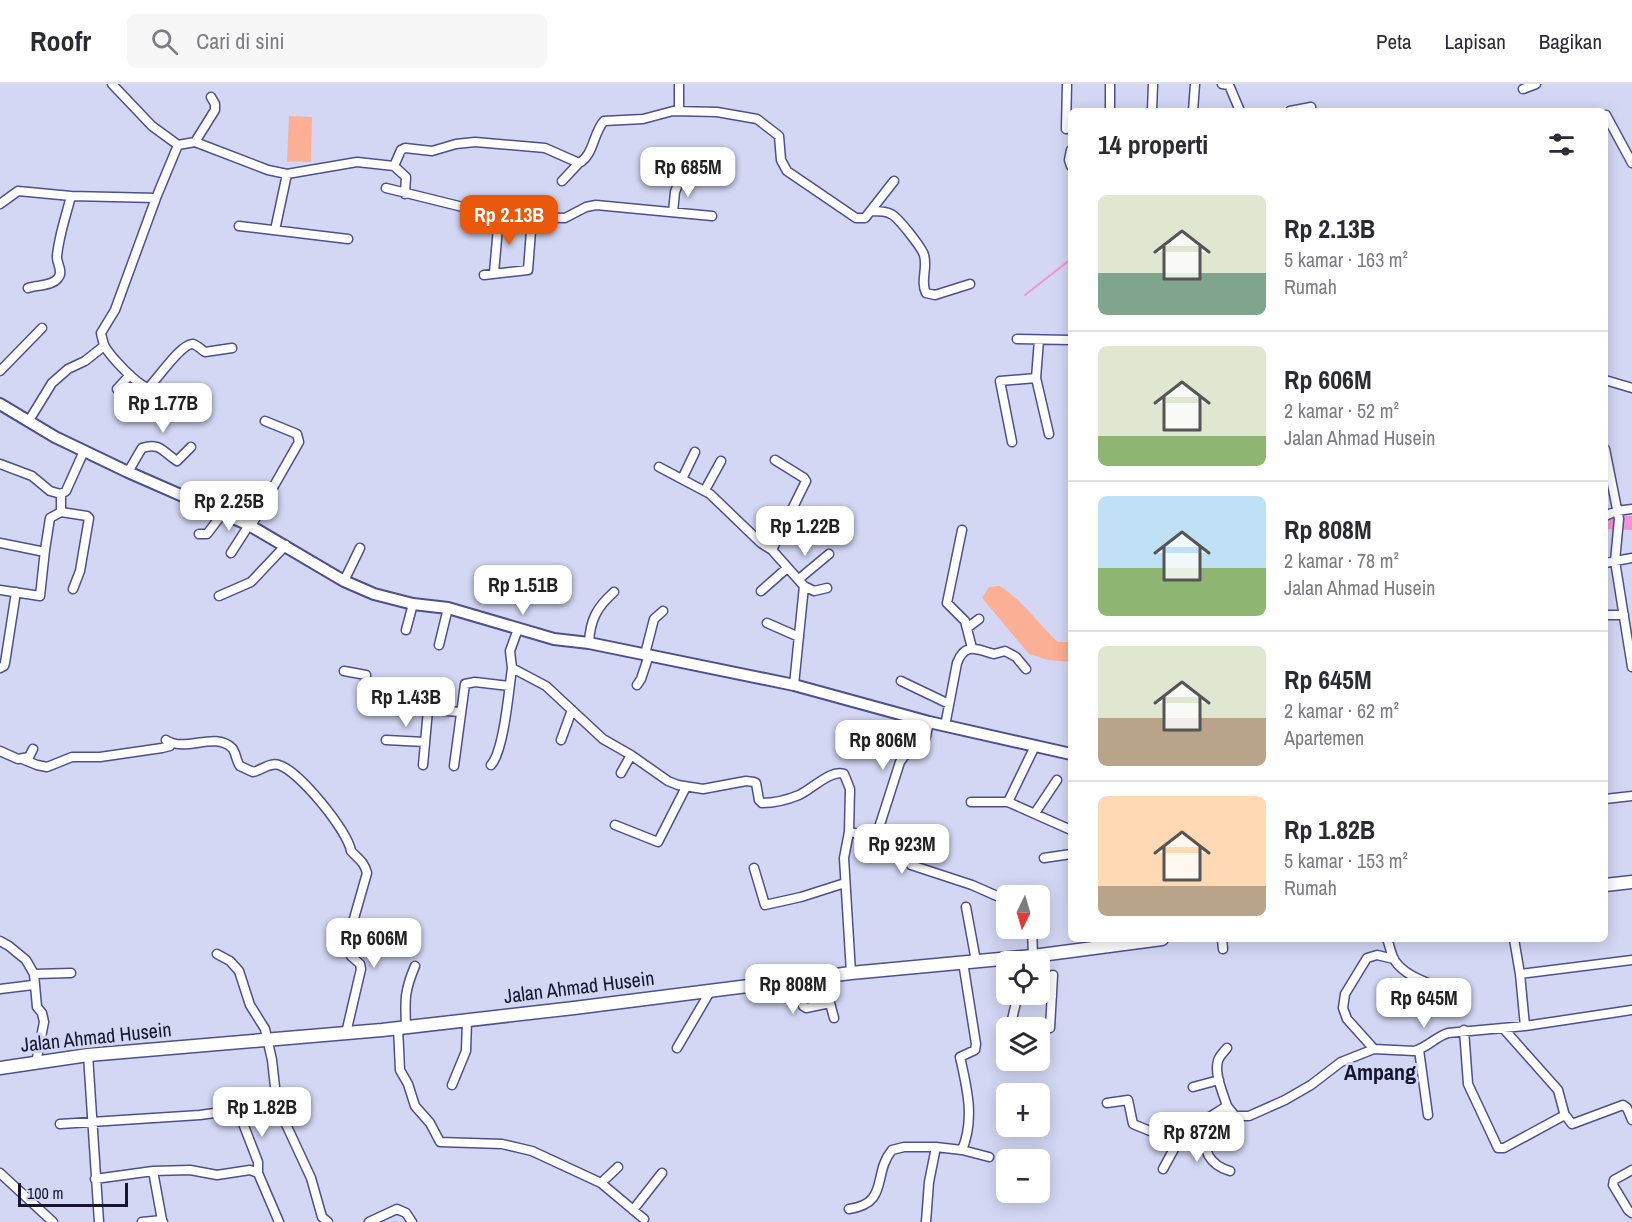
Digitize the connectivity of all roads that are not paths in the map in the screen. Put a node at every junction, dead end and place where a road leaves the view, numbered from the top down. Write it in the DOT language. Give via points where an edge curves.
graph roads {
  1 [pos="112,84"];
  2 [pos="680,84"];
  3 [pos="1067,84"];
  4 [pos="1110,84"];
  5 [pos="1153,84"];
  6 [pos="1195,84"];
  7 [pos="1222,84"];
  8 [pos="1536,84"];
  9 [pos="1523,89"];
  10 [pos="211,97"];
  11 [pos="1311,107"];
  12 [pos="1110,108"];
  13 [pos="1152,108"];
  14 [pos="1193,108"];
  15 [pos="1239,108"];
  16 [pos="1306,108"];
  17 [pos="680,111"];
  18 [pos="1608,119"];
  19 [pos="1066,129"];
  20 [pos="195,142"];
  21 [pos="178,145"];
  22 [pos="579,163"];
  23 [pos="1632,163"];
  24 [pos="394,166"];
  25 [pos="287,174"];
  26 [pos="680,179"];
  27 [pos="562,181"];
  28 [pos="894,181"];
  29 [pos="386,188"];
  30 [pos="405,194"];
  31 [pos="71,196"];
  32 [pos="156,198"];
  33 [pos="0,204"];
  34 [pos="872,211"];
  35 [pos="673,212"];
  36 [pos="499,216"];
  37 [pos="712,216"];
  38 [pos="532,218"];
  39 [pos="239,226"];
  40 [pos="275,230"];
  41 [pos="348,239"];
  42 [pos="494,273"];
  43 [pos="484,275"];
  44 [pos="970,284"];
  45 [pos="28,288"];
  46 [pos="42,328"];
  47 [pos="1017,339"];
  48 [pos="1038,340"];
  49 [pos="1068,340"];
  50 [pos="104,346"];
  51 [pos="232,348"];
  52 [pos="0,371"];
  53 [pos="130,375"];
  54 [pos="1036,378"];
  55 [pos="1608,381"];
  56 [pos="117,388"];
  57 [pos="1632,388"];
  58 [pos="0,404"];
  59 [pos="264,421"];
  60 [pos="28,422"];
  61 [pos="1049,434"];
  62 [pos="1012,442"];
  63 [pos="192,447"];
  64 [pos="84,451"];
  65 [pos="695,452"];
  66 [pos="775,460"];
  67 [pos="721,461"];
  68 [pos="0,464"];
  69 [pos="1608,465"];
  70 [pos="659,467"];
  71 [pos="128,472"];
  72 [pos="682,478"];
  73 [pos="705,490"];
  74 [pos="61,494"];
  75 [pos="1632,509"];
  76 [pos="61,512"];
  77 [pos="223,513"];
  78 [pos="1608,517"];
  79 [pos="1618,519"];
  80 [pos="250,526"];
  81 [pos="962,530"];
  82 [pos="200,534"];
  83 [pos="0,543"];
  84 [pos="286,545"];
  85 [pos="360,548"];
  86 [pos="45,550"];
  87 [pos="772,550"];
  88 [pos="231,553"];
  89 [pos="829,554"];
  90 [pos="1632,558"];
  91 [pos="1615,561"];
  92 [pos="1608,562"];
  93 [pos="786,569"];
  94 [pos="344,580"];
  95 [pos="801,583"];
  96 [pos="827,588"];
  97 [pos="0,590"];
  98 [pos="73,590"];
  99 [pos="761,591"];
  100 [pos="16,592"];
  101 [pos="614,592"];
  102 [pos="219,596"];
  103 [pos="413,604"];
  104 [pos="448,608"];
  105 [pos="663,611"];
  106 [pos="1608,615"];
  107 [pos="1624,615"];
  108 [pos="979,619"];
  109 [pos="768,623"];
  110 [pos="967,628"];
  111 [pos="518,629"];
  112 [pos="406,630"];
  113 [pos="799,637"];
  114 [pos="589,643"];
  115 [pos="439,645"];
  116 [pos="972,648"];
  117 [pos="1631,652"];
  118 [pos="647,655"];
  119 [pos="1632,667"];
  120 [pos="0,668"];
  121 [pos="512,668"];
  122 [pos="1026,669"];
  123 [pos="344,671"];
  124 [pos="901,681"];
  125 [pos="637,685"];
  126 [pos="794,685"];
  127 [pos="509,686"];
  128 [pos="949,704"];
  129 [pos="428,710"];
  130 [pos="572,710"];
  131 [pos="460,712"];
  132 [pos="929,722"];
  133 [pos="945,726"];
  134 [pos="386,740"];
  135 [pos="561,740"];
  136 [pos="425,742"];
  137 [pos="1035,746"];
  138 [pos="33,749"];
  139 [pos="0,751"];
  140 [pos="1068,753"];
  141 [pos="631,755"];
  142 [pos="22,759"];
  143 [pos="423,765"];
  144 [pos="490,765"];
  145 [pos="454,766"];
  146 [pos="621,773"];
  147 [pos="1057,780"];
  148 [pos="686,787"];
  149 [pos="1632,796"];
  150 [pos="1608,799"];
  151 [pos="971,802"];
  152 [pos="1008,802"];
  153 [pos="1035,813"];
  154 [pos="615,825"];
  155 [pos="1068,829"];
  156 [pos="849,832"];
  157 [pos="876,837"];
  158 [pos="1068,854"];
  159 [pos="1044,858"];
  160 [pos="754,868"];
  161 [pos="1632,882"];
  162 [pos="846,883"];
  163 [pos="1608,885"];
  164 [pos="996,896"];
  165 [pos="966,908"];
  166 [pos="0,941"];
  167 [pos="1222,942"];
  168 [pos="1389,942"];
  169 [pos="1515,942"];
  170 [pos="1104,943"];
  171 [pos="1223,949"];
  172 [pos="1050,953"];
  173 [pos="217,954"];
  174 [pos="1394,959"];
  175 [pos="996,960"];
  176 [pos="1632,960"];
  177 [pos="976,961"];
  178 [pos="963,962"];
  179 [pos="415,966"];
  180 [pos="71,973"];
  181 [pos="851,973"];
  182 [pos="34,974"];
  183 [pos="1520,974"];
  184 [pos="1053,975"];
  185 [pos="799,980"];
  186 [pos="33,985"];
  187 [pos="0,989"];
  188 [pos="711,990"];
  189 [pos="1444,990"];
  190 [pos="1052,996"];
  191 [pos="1632,1010"];
  192 [pos="834,1018"];
  193 [pos="467,1020"];
  194 [pos="1524,1026"];
  195 [pos="402,1028"];
  196 [pos="1050,1028"];
  197 [pos="1503,1028"];
  198 [pos="1464,1030"];
  199 [pos="346,1033"];
  200 [pos="269,1040"];
  201 [pos="677,1048"];
  202 [pos="1227,1048"];
  203 [pos="1374,1049"];
  204 [pos="1419,1050"];
  205 [pos="88,1055"];
  206 [pos="36,1063"];
  207 [pos="0,1068"];
  208 [pos="1219,1080"];
  209 [pos="452,1085"];
  210 [pos="1193,1087"];
  211 [pos="276,1093"];
  212 [pos="1107,1103"];
  213 [pos="1227,1106"];
  214 [pos="237,1108"];
  215 [pos="1428,1115"];
  216 [pos="1565,1116"];
  217 [pos="1632,1120"];
  218 [pos="91,1122"];
  219 [pos="60,1124"];
  220 [pos="1201,1125"];
  221 [pos="1179,1130"];
  222 [pos="936,1147"];
  223 [pos="962,1149"];
  224 [pos="989,1157"];
  225 [pos="618,1167"];
  226 [pos="1163,1169"];
  227 [pos="1632,1170"];
  228 [pos="153,1171"];
  229 [pos="1230,1171"];
  230 [pos="0,1173"];
  231 [pos="258,1173"];
  232 [pos="662,1173"];
  233 [pos="95,1179"];
  234 [pos="601,1183"];
  235 [pos="849,1209"];
  236 [pos="633,1210"];
  237 [pos="1632,1213"];
  238 [pos="644,1219"];
  239 [pos="322,1220"];
  240 [pos="162,1221"];
  241 [pos="53,1222"];
  242 [pos="99,1222"];
  243 [pos="142,1222"];
  244 [pos="279,1222"];
  245 [pos="369,1222"];
  246 [pos="412,1222"];
  247 [pos="926,1222"];
  1 -- 21 [label="street" via="152,126"];
  2 -- 17 [label="street"];
  3 -- 19 [label="street"];
  4 -- 12 [label="street"];
  5 -- 13 [label="street"];
  6 -- 14 [label="street"];
  7 -- 15 [label="street" via="1229,85"];
  8 -- 9 [label="street"];
  10 -- 20 [label="street" via="215,110"];
  11 -- 16 [label="street"];
  17 -- 22 [label="street" via="643,119 604,121 589,154"];
  17 -- 34 [label="street" via="757,119 779,136 781,160 787,171 856,218 865,218"];
  18 -- 23 [label="street"];
  20 -- 21 [label="street"];
  20 -- 25 [label="street"];
  21 -- 32 [label="street"];
  22 -- 24 [label="street" via="545,148 476,142 432,152 405,148"];
  22 -- 27 [label="street"];
  24 -- 25 [label="street" via="357,162"];
  24 -- 30 [label="street" via="406,177"];
  25 -- 40 [label="street"];
  26 -- 35 [label="street"];
  28 -- 34 [label="street"];
  29 -- 30 [label="street"];
  30 -- 36 [label="street"];
  31 -- 32 [label="street"];
  31 -- 33 [label="street" via="18,191"];
  31 -- 45 [label="street" via="56,258 60,276"];
  32 -- 50 [label="street" via="115,310 101,333"];
  34 -- 44 [label="street" via="894,216 922,251 926,293 935,295"];
  35 -- 37 [label="street"];
  35 -- 38 [label="street" via="596,205 566,218"];
  36 -- 38 [label="street"];
  36 -- 42 [label="street"];
  38 -- 42 [label="street" via="528,269"];
  39 -- 40 [label="street"];
  40 -- 41 [label="street"];
  42 -- 43 [label="street"];
  46 -- 52 [label="street"];
  47 -- 48 [label="street"];
  48 -- 49 [label="street"];
  48 -- 54 [label="street"];
  50 -- 53 [label="street"];
  50 -- 60 [label="street" via="52,382"];
  51 -- 53 [label="street" via="204,352 190,345 147,388"];
  53 -- 56 [label="street"];
  54 -- 61 [label="street"];
  54 -- 62 [label="street" via="1000,381"];
  55 -- 57 [label="street"];
  58 -- 60 [label="street"];
  59 -- 80 [label="street" via="297,434 299,442"];
  60 -- 64 [label="street"];
  63 -- 71 [label="street" via="177,461 158,447 142,448"];
  64 -- 71 [label="street"];
  64 -- 74 [label="street"];
  65 -- 72 [label="street"];
  66 -- 87 [label="street" via="806,481"];
  67 -- 73 [label="street"];
  68 -- 74 [label="street" via="32,476 50,491"];
  69 -- 79 [label="street"];
  70 -- 72 [label="street"];
  71 -- 77 [label="street"];
  72 -- 73 [label="street"];
  73 -- 87 [label="street"];
  74 -- 76 [label="street"];
  75 -- 79 [label="street"];
  76 -- 86 [label="street" via="50,518"];
  76 -- 98 [label="street" via="89,518"];
  77 -- 80 [label="street"];
  77 -- 82 [label="street" via="207,534"];
  78 -- 79 [label="street"];
  79 -- 91 [label="street"];
  80 -- 84 [label="street"];
  80 -- 88 [label="street"];
  81 -- 110 [label="street" via="947,603"];
  83 -- 86 [label="street"];
  84 -- 94 [label="street"];
  84 -- 102 [label="street" via="251,582"];
  85 -- 94 [label="street"];
  86 -- 100 [label="street" via="40,596"];
  87 -- 93 [label="street"];
  89 -- 95 [label="street"];
  90 -- 91 [label="street"];
  91 -- 92 [label="street"];
  91 -- 107 [label="street"];
  93 -- 95 [label="street"];
  93 -- 99 [label="street"];
  94 -- 103 [label="street" via="374,594"];
  95 -- 96 [label="street" via="814,591"];
  95 -- 113 [label="street"];
  97 -- 100 [label="street"];
  100 -- 120 [label="street" via="5,663"];
  101 -- 114 [label="street" via="595,613"];
  103 -- 104 [label="street"];
  103 -- 112 [label="street"];
  104 -- 111 [label="street"];
  104 -- 115 [label="street"];
  105 -- 118 [label="street" via="654,619"];
  106 -- 107 [label="street"];
  107 -- 117 [label="street"];
  108 -- 110 [label="street"];
  109 -- 113 [label="street"];
  110 -- 116 [label="street"];
  111 -- 114 [label="street"];
  111 -- 121 [label="street" via="510,651"];
  113 -- 126 [label="street"];
  114 -- 118 [label="street"];
  116 -- 122 [label="street" via="992,654 1010,652"];
  116 -- 128 [label="street" via="960,656"];
  117 -- 119 [label="street"];
  118 -- 125 [label="street"];
  118 -- 126 [label="street"];
  121 -- 127 [label="street"];
  121 -- 130 [label="street" via="546,686"];
  123 -- 129 [label="street" via="366,675 363,699 370,705"];
  124 -- 128 [label="street"];
  126 -- 132 [label="street"];
  127 -- 131 [label="street" via="468,682"];
  127 -- 144 [label="street" via="496,759"];
  128 -- 133 [label="street"];
  129 -- 131 [label="street"];
  129 -- 136 [label="street"];
  130 -- 135 [label="street"];
  130 -- 141 [label="street" via="603,739"];
  131 -- 145 [label="street"];
  132 -- 133 [label="street"];
  132 -- 157 [label="street" via="922,747 900,762"];
  133 -- 137 [label="street"];
  134 -- 136 [label="street"];
  136 -- 143 [label="street"];
  137 -- 140 [label="street"];
  137 -- 152 [label="street"];
  138 -- 142 [label="street" via="29,757"];
  139 -- 142 [label="street"];
  141 -- 146 [label="street"];
  141 -- 148 [label="street" via="668,781"];
  142 -- 199 [label="street" via="47,767 72,757 162,748 170,746 168,742 182,746 215,741 231,747 237,763 248,770 255,772 273,764 285,768 339,825 367,873 351,929 355,939 351,956 361,969"];
  147 -- 153 [label="street"];
  148 -- 154 [label="street" via="658,842"];
  148 -- 156 [label="street" via="710,789 752,781 761,802 770,803 800,795 842,773 850,789"];
  149 -- 150 [label="street"];
  151 -- 152 [label="street"];
  152 -- 153 [label="street"];
  153 -- 155 [label="street"];
  156 -- 157 [label="street"];
  156 -- 162 [label="street" via="844,858"];
  157 -- 164 [label="street" via="907,843 909,862 914,867"];
  158 -- 159 [label="street"];
  160 -- 162 [label="street" via="765,905"];
  161 -- 163 [label="main road"];
  162 -- 181 [label="street"];
  165 -- 177 [label="street"];
  166 -- 182 [label="street" via="26,960"];
  167 -- 171 [label="street"];
  168 -- 174 [label="street"];
  169 -- 183 [label="street"];
  170 -- 172 [label="main road, Jalan Ahmad Husein"];
  173 -- 200 [label="street" via="239,971 250,1005"];
  174 -- 189 [label="street" via="1406,972"];
  174 -- 203 [label="street" via="1377,955 1367,958 1344,999 1347,1019"];
  175 -- 177 [label="main road, Jalan Ahmad Husein"];
  176 -- 183 [label="street"];
  177 -- 178 [label="main road, Jalan Ahmad Husein"];
  178 -- 181 [label="main road, Jalan Ahmad Husein"];
  178 -- 223 [label="street" via="976,1044 974,1051 960,1057 969,1114 969,1133"];
  179 -- 195 [label="street" via="406,987"];
  180 -- 182 [label="street"];
  181 -- 185 [label="main road, Jalan Ahmad Husein"];
  182 -- 186 [label="street"];
  183 -- 194 [label="street"];
  184 -- 190 [label="street"];
  185 -- 188 [label="main road, Jalan Ahmad Husein"];
  185 -- 192 [label="street" via="804,1007 830,1003"];
  186 -- 187 [label="street"];
  186 -- 206 [label="street" via="44,1022"];
  188 -- 193 [label="main road, Jalan Ahmad Husein"];
  188 -- 201 [label="street"];
  190 -- 196 [label="street"];
  191 -- 194 [label="street"];
  193 -- 195 [label="main road, Jalan Ahmad Husein"];
  193 -- 209 [label="street" via="466,1051"];
  194 -- 197 [label="street"];
  195 -- 199 [label="main road, Jalan Ahmad Husein"];
  195 -- 234 [label="street" via="400,1070 415,1106 440,1142 502,1144 531,1151"];
  197 -- 198 [label="street"];
  197 -- 216 [label="street" via="1558,1090"];
  198 -- 204 [label="street" via="1442,1034"];
  198 -- 216 [label="street" via="1468,1084 1498,1148"];
  199 -- 200 [label="main road, Jalan Ahmad Husein"];
  200 -- 205 [label="main road, Jalan Ahmad Husein"];
  200 -- 211 [label="street"];
  202 -- 208 [label="street" via="1218,1059"];
  203 -- 204 [label="street"];
  203 -- 213 [label="street" via="1341,1062 1300,1092 1258,1112 1238,1117"];
  204 -- 215 [label="street"];
  205 -- 206 [label="main road, Jalan Ahmad Husein"];
  205 -- 218 [label="street"];
  206 -- 207 [label="main road, Jalan Ahmad Husein"];
  208 -- 210 [label="street"];
  208 -- 213 [label="street"];
  211 -- 214 [label="street"];
  211 -- 239 [label="street" via="277,1105 311,1178"];
  212 -- 221 [label="street" via="1128,1100 1132,1124 1146,1130"];
  213 -- 220 [label="street"];
  214 -- 218 [label="street" via="200,1116"];
  214 -- 231 [label="street" via="258,1162"];
  216 -- 217 [label="street" via="1572,1124 1623,1105"];
  218 -- 219 [label="street"];
  218 -- 233 [label="street"];
  220 -- 221 [label="street"];
  220 -- 229 [label="street" via="1211,1161"];
  221 -- 226 [label="street"];
  222 -- 223 [label="street"];
  222 -- 235 [label="street" via="892,1150 873,1200 863,1207"];
  222 -- 247 [label="street"];
  223 -- 224 [label="street"];
  225 -- 234 [label="street"];
  227 -- 237 [label="street" via="1614,1180 1613,1185"];
  228 -- 231 [label="street"];
  228 -- 233 [label="street"];
  228 -- 240 [label="street"];
  230 -- 241 [label="street"];
  231 -- 244 [label="street"];
  232 -- 236 [label="street"];
  233 -- 242 [label="street"];
  234 -- 236 [label="street"];
  236 -- 238 [label="street"];
  240 -- 243 [label="street"];
  245 -- 246 [label="street" via="397,1209"];
}
